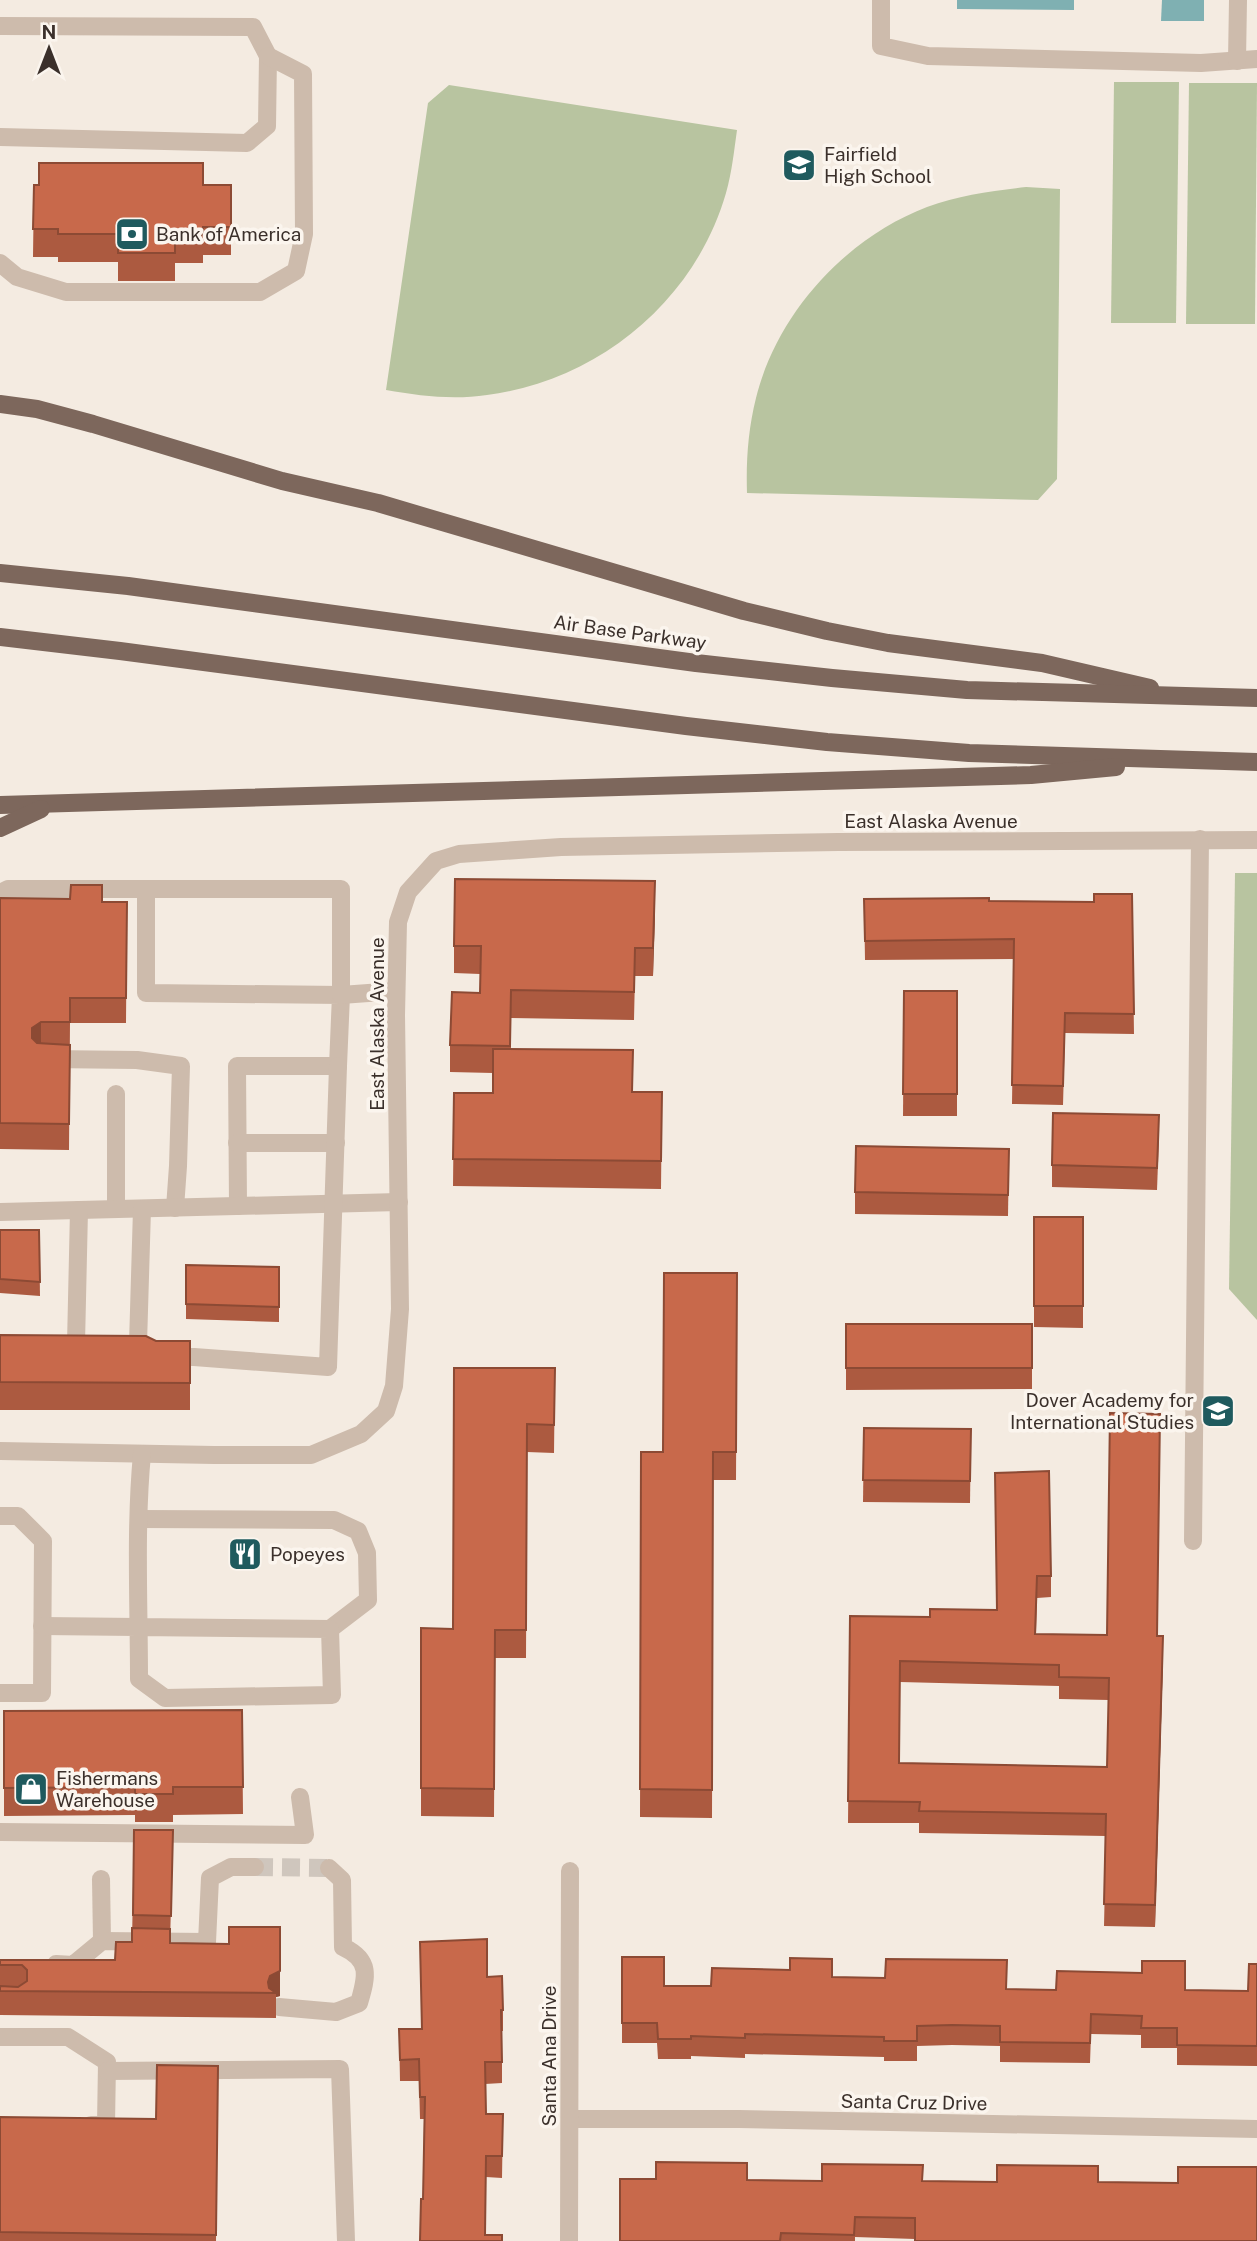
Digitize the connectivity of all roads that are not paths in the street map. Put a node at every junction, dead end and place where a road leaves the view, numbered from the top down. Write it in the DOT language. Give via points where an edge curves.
graph roads {
  1 [pos="881,0"];
  2 [pos="1238,0"];
  3 [pos="0,26"];
  4 [pos="268,56"];
  5 [pos="1257,59"];
  6 [pos="1237,61"];
  7 [pos="0,138"];
  8 [pos="0,263"];
  9 [pos="0,404"];
  10 [pos="0,573"];
  11 [pos="0,637"];
  12 [pos="1192,698"];
  13 [pos="1257,698"];
  14 [pos="1189,760"];
  15 [pos="1257,762"];
  16 [pos="0,805"];
  17 [pos="49,805"];
  18 [pos="0,828"];
  19 [pos="1200,839"];
  20 [pos="1257,840"];
  21 [pos="146,889"];
  22 [pos="0,893"];
  23 [pos="396,991"];
  24 [pos="341,995"];
  25 [pos="42,1059"];
  26 [pos="338,1066"];
  27 [pos="116,1094"];
  28 [pos="237,1143"];
  29 [pos="336,1143"];
  30 [pos="399,1202"];
  31 [pos="334,1203"];
  32 [pos="238,1206"];
  33 [pos="175,1208"];
  34 [pos="116,1209"];
  35 [pos="142,1209"];
  36 [pos="79,1210"];
  37 [pos="0,1212"];
  38 [pos="138,1344"];
  39 [pos="0,1451"];
  40 [pos="142,1454"];
  41 [pos="0,1516"];
  42 [pos="139,1519"];
  43 [pos="1193,1542"];
  44 [pos="42,1626"];
  45 [pos="139,1628"];
  46 [pos="330,1629"];
  47 [pos="0,1693"];
  48 [pos="300,1797"];
  49 [pos="0,1832"];
  50 [pos="256,1867"];
  51 [pos="329,1868"];
  52 [pos="569,1871"];
  53 [pos="101,1879"];
  54 [pos="102,1941"];
  55 [pos="36,1964"];
  56 [pos="279,2007"];
  57 [pos="0,2038"];
  58 [pos="107,2071"];
  59 [pos="570,2119"];
  60 [pos="79,2125"];
  61 [pos="1257,2129"];
  62 [pos="346,2241"];
  63 [pos="569,2241"];
  1 -- 6 [label="street" via="881,46 928,56"];
  2 -- 6 [label="street"];
  3 -- 4 [label="street" via="253,27"];
  4 -- 7 [label="street" via="267,125 247,143"];
  4 -- 8 [label="street" via="303,74 304,234 296,271 260,292 66,292 17,277"];
  5 -- 6 [label="street"];
  9 -- 12 [label="main road" via="37,409 282,481 378,503 744,611 888,643 1042,663"];
  10 -- 12 [label="main road, Air Base Parkway" via="818,676 967,690"];
  11 -- 14 [label="main road" via="827,742"];
  12 -- 13 [label="main road, Air Base Parkway"];
  14 -- 15 [label="main road"];
  14 -- 17 [label="main road" via="1031,775"];
  16 -- 17 [label="main road"];
  17 -- 18 [label="main road"];
  19 -- 20 [label="street, East Alaska Avenue"];
  19 -- 23 [label="street, East Alaska Avenue" via="574,847 459,854 436,861 408,892 398,922"];
  19 -- 43 [label="street"];
  21 -- 22 [label="street" via="8,889"];
  21 -- 24 [label="street" via="146,993"];
  21 -- 24 [label="street" via="341,889"];
  23 -- 24 [label="street"];
  23 -- 30 [label="street, East Alaska Avenue"];
  24 -- 26 [label="street"];
  25 -- 33 [label="street" via="137,1060 181,1066"];
  26 -- 28 [label="street" via="237,1066"];
  26 -- 29 [label="street"];
  27 -- 34 [label="street"];
  28 -- 29 [label="street"];
  28 -- 32 [label="street"];
  29 -- 31 [label="street"];
  30 -- 31 [label="street"];
  30 -- 40 [label="street, East Alaska Avenue" via="400,1309 394,1386 386,1411 361,1434 311,1455"];
  31 -- 32 [label="street"];
  31 -- 38 [label="street" via="328,1367 156,1357"];
  32 -- 33 [label="street"];
  33 -- 35 [label="street"];
  34 -- 35 [label="street"];
  34 -- 36 [label="street"];
  35 -- 38 [label="street"];
  36 -- 37 [label="street"];
  36 -- 38 [label="street" via="82,1344"];
  39 -- 40 [label="street, East Alaska Avenue"];
  40 -- 42 [label="street"];
  41 -- 44 [label="street" via="18,1516 43,1541"];
  42 -- 45 [label="street"];
  42 -- 46 [label="street" via="334,1520 358,1531 367,1553 368,1600"];
  44 -- 45 [label="street"];
  44 -- 47 [label="street" via="42,1693"];
  45 -- 46 [label="street"];
  45 -- 46 [label="street" via="139,1679 165,1698 332,1695"];
  48 -- 49 [label="street" via="305,1835"];
  50 -- 54 [label="street" via="232,1867 210,1878 207,1942"];
  51 -- 56 [label="street" via="342,1880 342,1947 364,1964 359,2003 336,2012"];
  52 -- 59 [label="street, Santa Ana Drive"];
  53 -- 54 [label="street"];
  54 -- 55 [label="street" via="73,1965"];
  57 -- 58 [label="street" via="68,2037 107,2062"];
  58 -- 60 [label="street" via="106,2125"];
  58 -- 62 [label="street" via="340,2069"];
  59 -- 61 [label="street, Santa Cruz Drive"];
  59 -- 63 [label="street, Santa Ana Drive"];
}
